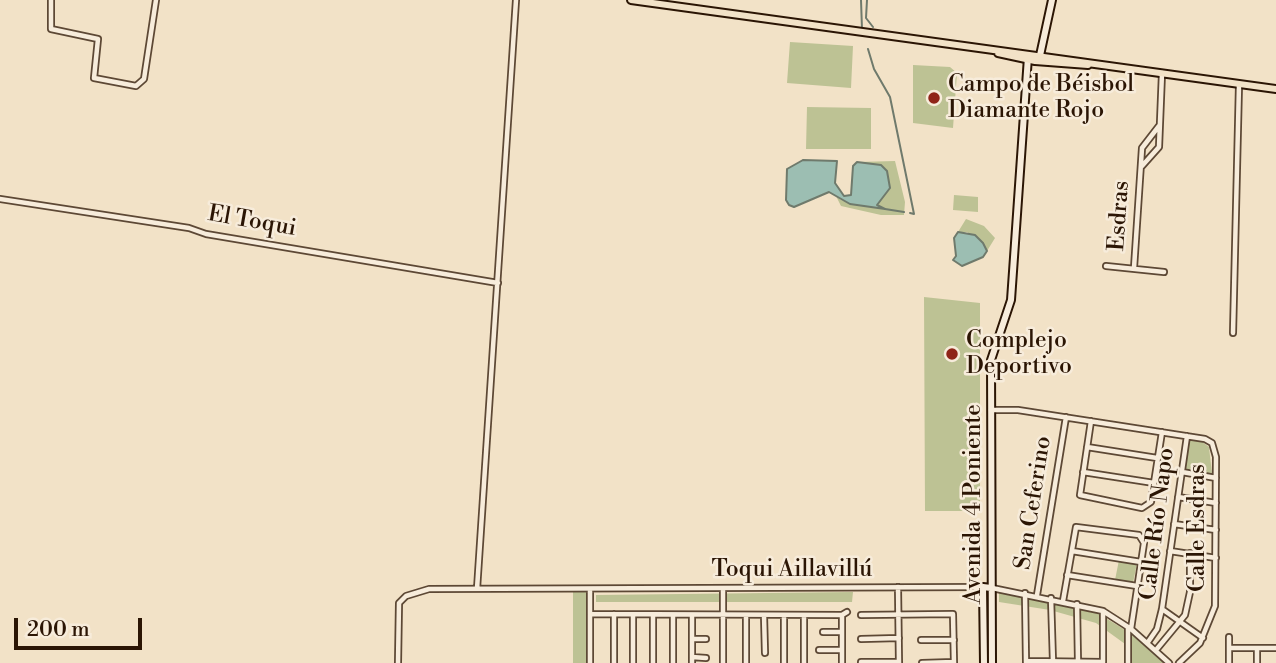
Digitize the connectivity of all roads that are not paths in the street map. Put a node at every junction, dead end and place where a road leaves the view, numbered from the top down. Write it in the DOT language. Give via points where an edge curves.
graph roads {
  1 [pos="51,0"];
  2 [pos="156,0"];
  3 [pos="516,0"];
  4 [pos="631,0"];
  5 [pos="1052,0"];
  6 [pos="1028,57"];
  7 [pos="1039,59"];
  8 [pos="1162,73"];
  9 [pos="1239,85"];
  10 [pos="1276,89"];
  11 [pos="1159,126"];
  12 [pos="1141,166"];
  13 [pos="0,199"];
  14 [pos="1106,266"];
  15 [pos="1133,268"];
  16 [pos="1164,272"];
  17 [pos="498,282"];
  18 [pos="1233,333"];
  19 [pos="991,410"];
  20 [pos="1066,417"];
  21 [pos="1091,421"];
  22 [pos="1162,432"];
  23 [pos="1187,436"];
  24 [pos="1087,447"];
  25 [pos="1157,458"];
  26 [pos="1083,472"];
  27 [pos="1182,472"];
  28 [pos="1216,478"];
  29 [pos="1154,483"];
  30 [pos="1178,497"];
  31 [pos="1216,503"];
  32 [pos="1174,524"];
  33 [pos="1216,530"];
  34 [pos="1072,551"];
  35 [pos="1170,551"];
  36 [pos="1190,554"];
  37 [pos="1216,558"];
  38 [pos="1141,562"];
  39 [pos="1067,575"];
  40 [pos="1137,586"];
  41 [pos="898,587"];
  42 [pos="723,588"];
  43 [pos="987,588"];
  44 [pos="477,589"];
  45 [pos="590,589"];
  46 [pos="1025,593"];
  47 [pos="1037,595"];
  48 [pos="1051,598"];
  49 [pos="1063,601"];
  50 [pos="1077,604"];
  51 [pos="1162,609"];
  52 [pos="1103,611"];
  53 [pos="590,614"];
  54 [pos="614,614"];
  55 [pos="633,615"];
  56 [pos="653,615"];
  57 [pos="673,615"];
  58 [pos="692,615"];
  59 [pos="723,615"];
  60 [pos="746,615"];
  61 [pos="764,615"];
  62 [pos="784,615"];
  63 [pos="804,615"];
  64 [pos="861,615"];
  65 [pos="898,615"];
  66 [pos="1181,623"];
  67 [pos="1130,628"];
  68 [pos="823,632"];
  69 [pos="842,632"];
  70 [pos="1229,636"];
  71 [pos="899,638"];
  72 [pos="1203,638"];
  73 [pos="692,639"];
  74 [pos="706,639"];
  75 [pos="860,639"];
  76 [pos="954,639"];
  77 [pos="921,640"];
  78 [pos="1148,642"];
  79 [pos="1229,648"];
  80 [pos="1257,648"];
  81 [pos="1276,648"];
  82 [pos="819,650"];
  83 [pos="842,650"];
  84 [pos="1157,650"];
  85 [pos="765,653"];
  86 [pos="706,658"];
  87 [pos="692,660"];
  88 [pos="861,662"];
  89 [pos="1026,662"];
  90 [pos="1053,662"];
  91 [pos="1078,662"];
  92 [pos="398,663"];
  93 [pos="590,663"];
  94 [pos="614,663"];
  95 [pos="633,663"];
  96 [pos="653,663"];
  97 [pos="673,663"];
  98 [pos="723,663"];
  99 [pos="746,663"];
  100 [pos="784,663"];
  101 [pos="804,663"];
  102 [pos="842,663"];
  103 [pos="899,663"];
  104 [pos="922,663"];
  105 [pos="954,663"];
  106 [pos="984,663"];
  107 [pos="992,663"];
  108 [pos="1103,663"];
  109 [pos="1128,663"];
  110 [pos="1169,663"];
  111 [pos="1179,663"];
  112 [pos="1229,663"];
  113 [pos="1257,663"];
  1 -- 2 [label="street" via="51,29 98,38 93,78 136,86 142,83"];
  3 -- 17 [label="street"];
  4 -- 6 [label="main road"];
  5 -- 7 [label="street"];
  6 -- 7 [label="main road"];
  6 -- 19 [label="street, Avenida 4 Poniente" via="1012,300 991,355"];
  7 -- 8 [label="main road"];
  8 -- 9 [label="main road"];
  8 -- 11 [label="street, Esdras"];
  9 -- 10 [label="main road"];
  9 -- 18 [label="street"];
  11 -- 12 [label="street, Esdras" via="1143,145"];
  11 -- 12 [label="street, Esdras" via="1159,147"];
  12 -- 15 [label="street, Esdras"];
  13 -- 17 [label="street, El Toqui"];
  14 -- 15 [label="street, Esdras"];
  15 -- 16 [label="street, Esdras"];
  17 -- 44 [label="street"];
  19 -- 20 [label="street"];
  19 -- 43 [label="street, Avenida 4 Poniente"];
  20 -- 21 [label="street"];
  20 -- 47 [label="street, San Ceferino"];
  21 -- 22 [label="street"];
  21 -- 24 [label="street"];
  22 -- 23 [label="street"];
  22 -- 25 [label="street"];
  23 -- 27 [label="street, Calle Río Napo"];
  23 -- 28 [label="street, Calle Esdras" via="1212,443"];
  24 -- 25 [label="street"];
  24 -- 26 [label="street"];
  25 -- 29 [label="street"];
  26 -- 29 [label="street"];
  26 -- 29 [label="street" via="1081,496 1148,506"];
  27 -- 28 [label="street"];
  27 -- 30 [label="street, Calle Río Napo"];
  28 -- 31 [label="street, Calle Esdras"];
  30 -- 31 [label="street"];
  30 -- 32 [label="street, Calle Río Napo"];
  31 -- 33 [label="street, Calle Esdras"];
  32 -- 33 [label="street"];
  32 -- 35 [label="street, Calle Río Napo"];
  33 -- 37 [label="street, Calle Esdras"];
  34 -- 38 [label="street"];
  34 -- 38 [label="street" via="1076,527 1139,535 1143,538"];
  34 -- 39 [label="street"];
  35 -- 36 [label="street"];
  35 -- 51 [label="street, Calle Río Napo"];
  36 -- 37 [label="street"];
  36 -- 66 [label="street" via="1189,596"];
  37 -- 72 [label="street, Calle Esdras" via="1215,606"];
  38 -- 40 [label="street"];
  39 -- 40 [label="street"];
  39 -- 49 [label="street"];
  40 -- 67 [label="street"];
  41 -- 42 [label="street, Toqui Aillavillú"];
  41 -- 43 [label="street, Toqui Aillavillú"];
  41 -- 65 [label="street"];
  42 -- 45 [label="street, Toqui Aillavillú"];
  42 -- 59 [label="street"];
  43 -- 46 [label="street, Toqui Aillavillú"];
  43 -- 106 [label="street, Avenida 4 Poniente"];
  43 -- 107 [label="street, Avenida 4 Poniente"];
  44 -- 45 [label="street, Toqui Aillavillú"];
  44 -- 92 [label="street, Toqui Aillavillú" via="422,590 406,596 399,603"];
  45 -- 53 [label="street"];
  46 -- 47 [label="street, Toqui Aillavillú"];
  46 -- 89 [label="street"];
  47 -- 48 [label="street, Toqui Aillavillú"];
  48 -- 49 [label="street, Toqui Aillavillú"];
  48 -- 90 [label="street"];
  49 -- 50 [label="street, Toqui Aillavillú"];
  50 -- 52 [label="street, Toqui Aillavillú"];
  50 -- 91 [label="street"];
  51 -- 66 [label="street, Calle Río Napo"];
  51 -- 78 [label="street"];
  52 -- 67 [label="street, Toqui Aillavillú"];
  52 -- 108 [label="street"];
  53 -- 54 [label="street"];
  53 -- 93 [label="street"];
  54 -- 55 [label="street"];
  54 -- 94 [label="street"];
  55 -- 56 [label="street"];
  55 -- 95 [label="street"];
  56 -- 57 [label="street"];
  56 -- 96 [label="street"];
  57 -- 58 [label="street"];
  57 -- 97 [label="street"];
  58 -- 59 [label="street"];
  58 -- 73 [label="street"];
  59 -- 60 [label="street"];
  59 -- 98 [label="street"];
  60 -- 61 [label="street"];
  60 -- 99 [label="street"];
  61 -- 62 [label="street"];
  61 -- 85 [label="street"];
  62 -- 63 [label="street"];
  62 -- 100 [label="street"];
  63 -- 69 [label="street" via="844,614"];
  63 -- 101 [label="street"];
  64 -- 65 [label="street"];
  65 -- 71 [label="street"];
  65 -- 76 [label="street" via="953,614"];
  66 -- 72 [label="street, Calle Río Napo"];
  66 -- 84 [label="street"];
  67 -- 78 [label="street, Toqui Aillavillú"];
  67 -- 109 [label="street"];
  68 -- 69 [label="street"];
  69 -- 83 [label="street"];
  70 -- 79 [label="street"];
  71 -- 75 [label="street"];
  71 -- 103 [label="street"];
  72 -- 111 [label="street"];
  73 -- 74 [label="street"];
  73 -- 87 [label="street"];
  76 -- 77 [label="street"];
  76 -- 105 [label="street"];
  78 -- 84 [label="street, Toqui Aillavillú"];
  79 -- 80 [label="street"];
  79 -- 112 [label="street"];
  80 -- 81 [label="street"];
  80 -- 113 [label="street"];
  82 -- 83 [label="street"];
  83 -- 102 [label="street"];
  84 -- 110 [label="street, Toqui Aillavillú"];
  86 -- 87 [label="street"];
  88 -- 103 [label="street"];
  89 -- 90 [label="street"];
  90 -- 91 [label="street"];
  91 -- 108 [label="street"];
  104 -- 105 [label="street"];
}
